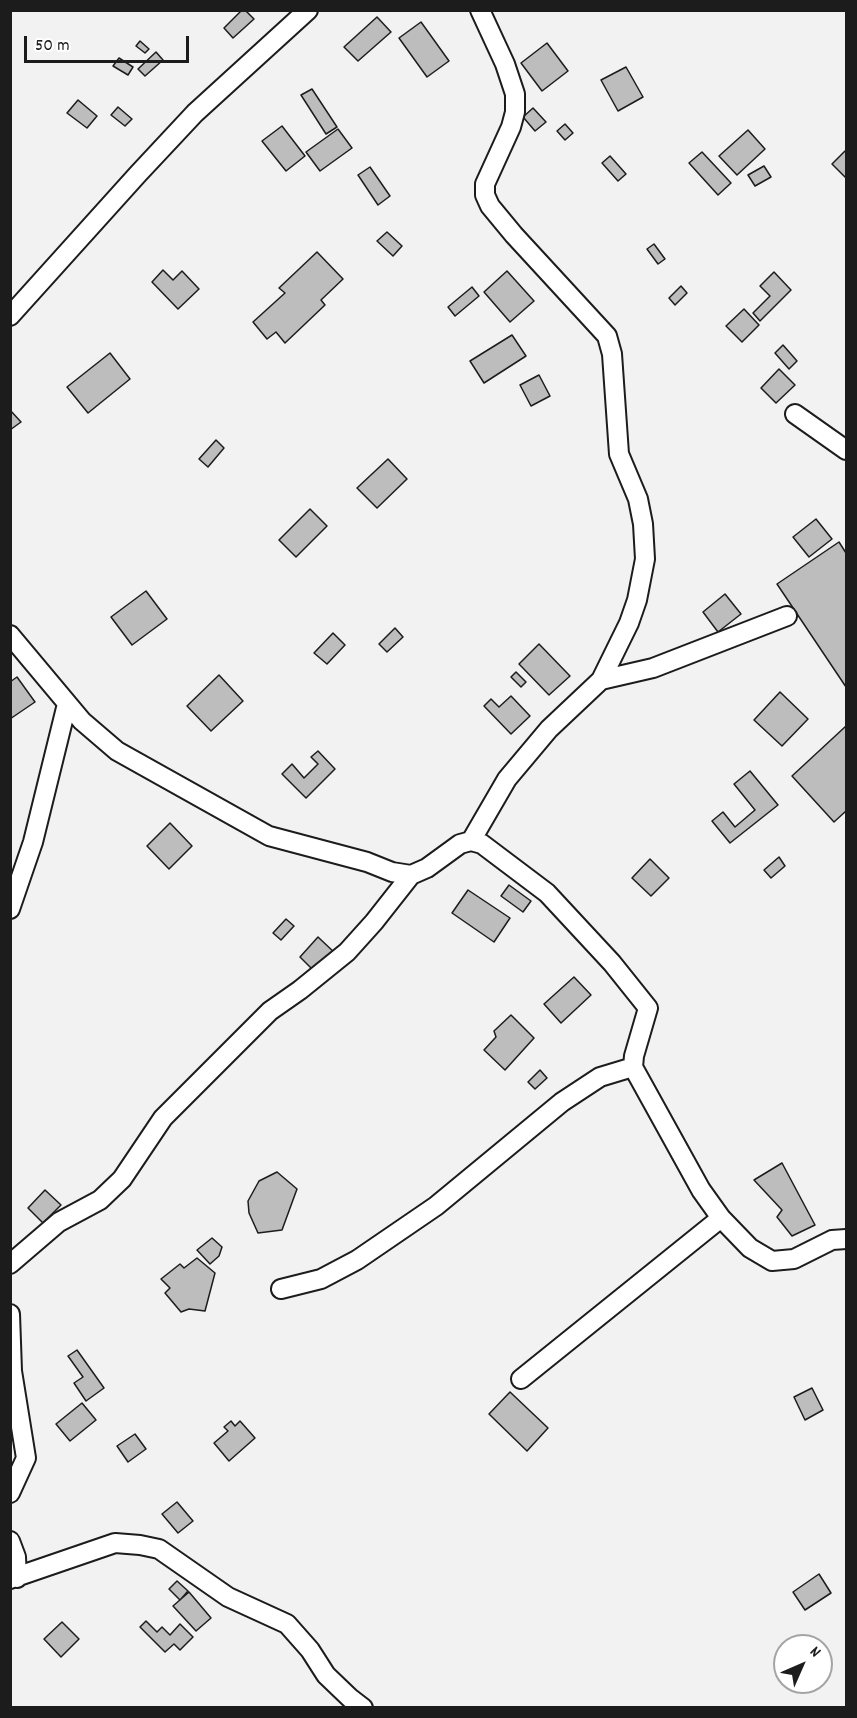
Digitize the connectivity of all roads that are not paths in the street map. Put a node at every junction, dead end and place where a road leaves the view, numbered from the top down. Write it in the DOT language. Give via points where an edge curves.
graph roads {
  1 [pos="308,10"];
  2 [pos="480,10"];
  3 [pos="10,316"];
  4 [pos="795,414"];
  5 [pos="846,450"];
  6 [pos="787,616"];
  7 [pos="10,635"];
  8 [pos="602,680"];
  9 [pos="67,704"];
  10 [pos="471,842"];
  11 [pos="411,875"];
  12 [pos="10,909"];
  13 [pos="633,1067"];
  14 [pos="721,1218"];
  15 [pos="846,1239"];
  16 [pos="10,1264"];
  17 [pos="281,1288"];
  18 [pos="10,1314"];
  19 [pos="521,1379"];
  20 [pos="10,1493"];
  21 [pos="10,1541"];
  22 [pos="14,1578"];
  23 [pos="363,1707"];
  1 -- 3 [label="street" via="195,113"];
  2 -- 8 [label="street" via="515,94 511,127 485,195 514,235 607,336 612,354 619,454 638,499 643,524 645,559 638,600"];
  4 -- 5 [label="street"];
  6 -- 8 [label="street" via="653,668"];
  7 -- 9 [label="street"];
  8 -- 10 [label="street" via="549,729 507,779"];
  9 -- 11 [label="street" via="117,751 269,836"];
  9 -- 12 [label="street" via="33,842"];
  10 -- 11 [label="street" via="460,844"];
  10 -- 13 [label="street" via="496,852 547,892 648,1008"];
  11 -- 16 [label="street" via="347,952 270,1011 163,1118 122,1179 100,1200 59,1222"];
  13 -- 14 [label="street" via="701,1190"];
  13 -- 17 [label="street" via="600,1077 562,1102 436,1206 357,1260 321,1280"];
  14 -- 15 [label="street" via="750,1248 772,1261 794,1259 832,1240"];
  14 -- 19 [label="street"];
  18 -- 20 [label="street" via="12,1371 26,1458"];
  21 -- 22 [label="street" via="16,1557"];
  22 -- 23 [label="street" via="114,1543 159,1549 228,1597 287,1624 326,1674"];
}
